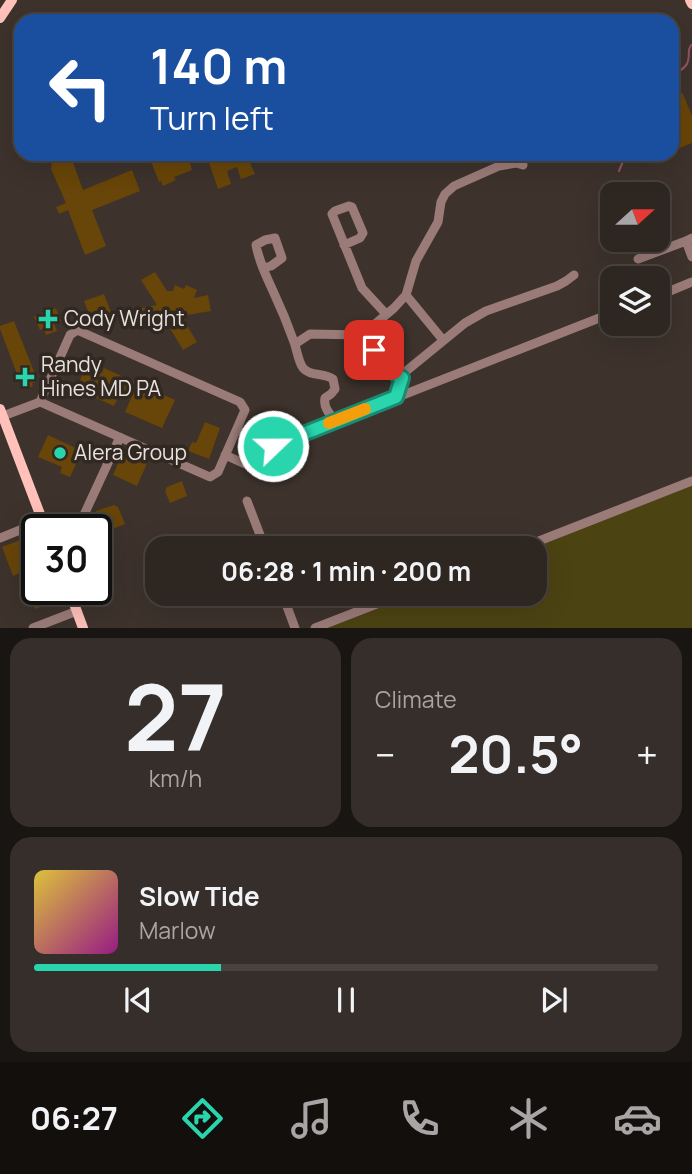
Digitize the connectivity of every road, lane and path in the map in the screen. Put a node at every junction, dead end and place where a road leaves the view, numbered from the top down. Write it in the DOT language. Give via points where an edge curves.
graph roads {
  1 [pos="12,0"];
  2 [pos="0,18"];
  3 [pos="523,165"];
  4 [pos="689,239"];
  5 [pos="344,245"];
  6 [pos="692,257"];
  7 [pos="638,259"];
  8 [pos="263,268"];
  9 [pos="574,275"];
  10 [pos="692,282"];
  11 [pos="670,291"];
  12 [pos="406,295"];
  13 [pos="386,314"];
  14 [pos="600,318"];
  15 [pos="362,335"];
  16 [pos="443,340"];
  17 [pos="295,344"];
  18 [pos="402,378"];
  19 [pos="396,397"];
  20 [pos="40,402"];
  21 [pos="1,413"];
  22 [pos="335,420"];
  23 [pos="237,430"];
  24 [pos="120,437"];
  25 [pos="273,446"];
  26 [pos="225,455"];
  27 [pos="692,481"];
  28 [pos="247,501"];
  29 [pos="39,514"];
  30 [pos="84,514"];
  31 [pos="21,532"];
  32 [pos="260,536"];
  33 [pos="0,538"];
  34 [pos="547,538"];
  35 [pos="75,605"];
  36 [pos="287,606"];
  37 [pos="372,606"];
  38 [pos="77,611"];
  39 [pos="33,628"];
  40 [pos="83,628"];
  41 [pos="295,628"];
  42 [pos="315,628"];
  1 -- 2 [label="main road"];
  3 -- 12 [label="street" via="499,166 445,194 438,222 416,261"];
  4 -- 6 [label="street"];
  4 -- 7 [label="street"];
  5 -- 13 [label="street" via="362,288"];
  8 -- 17 [label="street"];
  9 -- 16 [label="street" via="557,286 486,311"];
  10 -- 11 [label="street"];
  12 -- 13 [label="street"];
  12 -- 16 [label="street"];
  13 -- 15 [label="street"];
  14 -- 19 [label="street"];
  15 -- 17 [label="street" via="310,334"];
  15 -- 18 [label="street"];
  16 -- 18 [label="street"];
  17 -- 22 [label="street" via="307,372 333,379 335,389 324,404"];
  18 -- 19 [label="street"];
  19 -- 22 [label="street"];
  20 -- 21 [label="street"];
  20 -- 23 [label="street" via="70,335 81,330 240,402 245,410"];
  20 -- 24 [label="street"];
  21 -- 29 [label="main road"];
  22 -- 25 [label="street"];
  23 -- 25 [label="street"];
  23 -- 26 [label="street"];
  24 -- 26 [label="street" via="211,477"];
  24 -- 30 [label="street"];
  25 -- 26 [label="street" via="261,471"];
  27 -- 34 [label="street"];
  28 -- 32 [label="street"];
  31 -- 33 [label="street"];
  35 -- 38 [label="main road"];
  36 -- 41 [label="street"];
  37 -- 42 [label="street"];
  38 -- 39 [label="street"];
  38 -- 40 [label="main road"];
}
